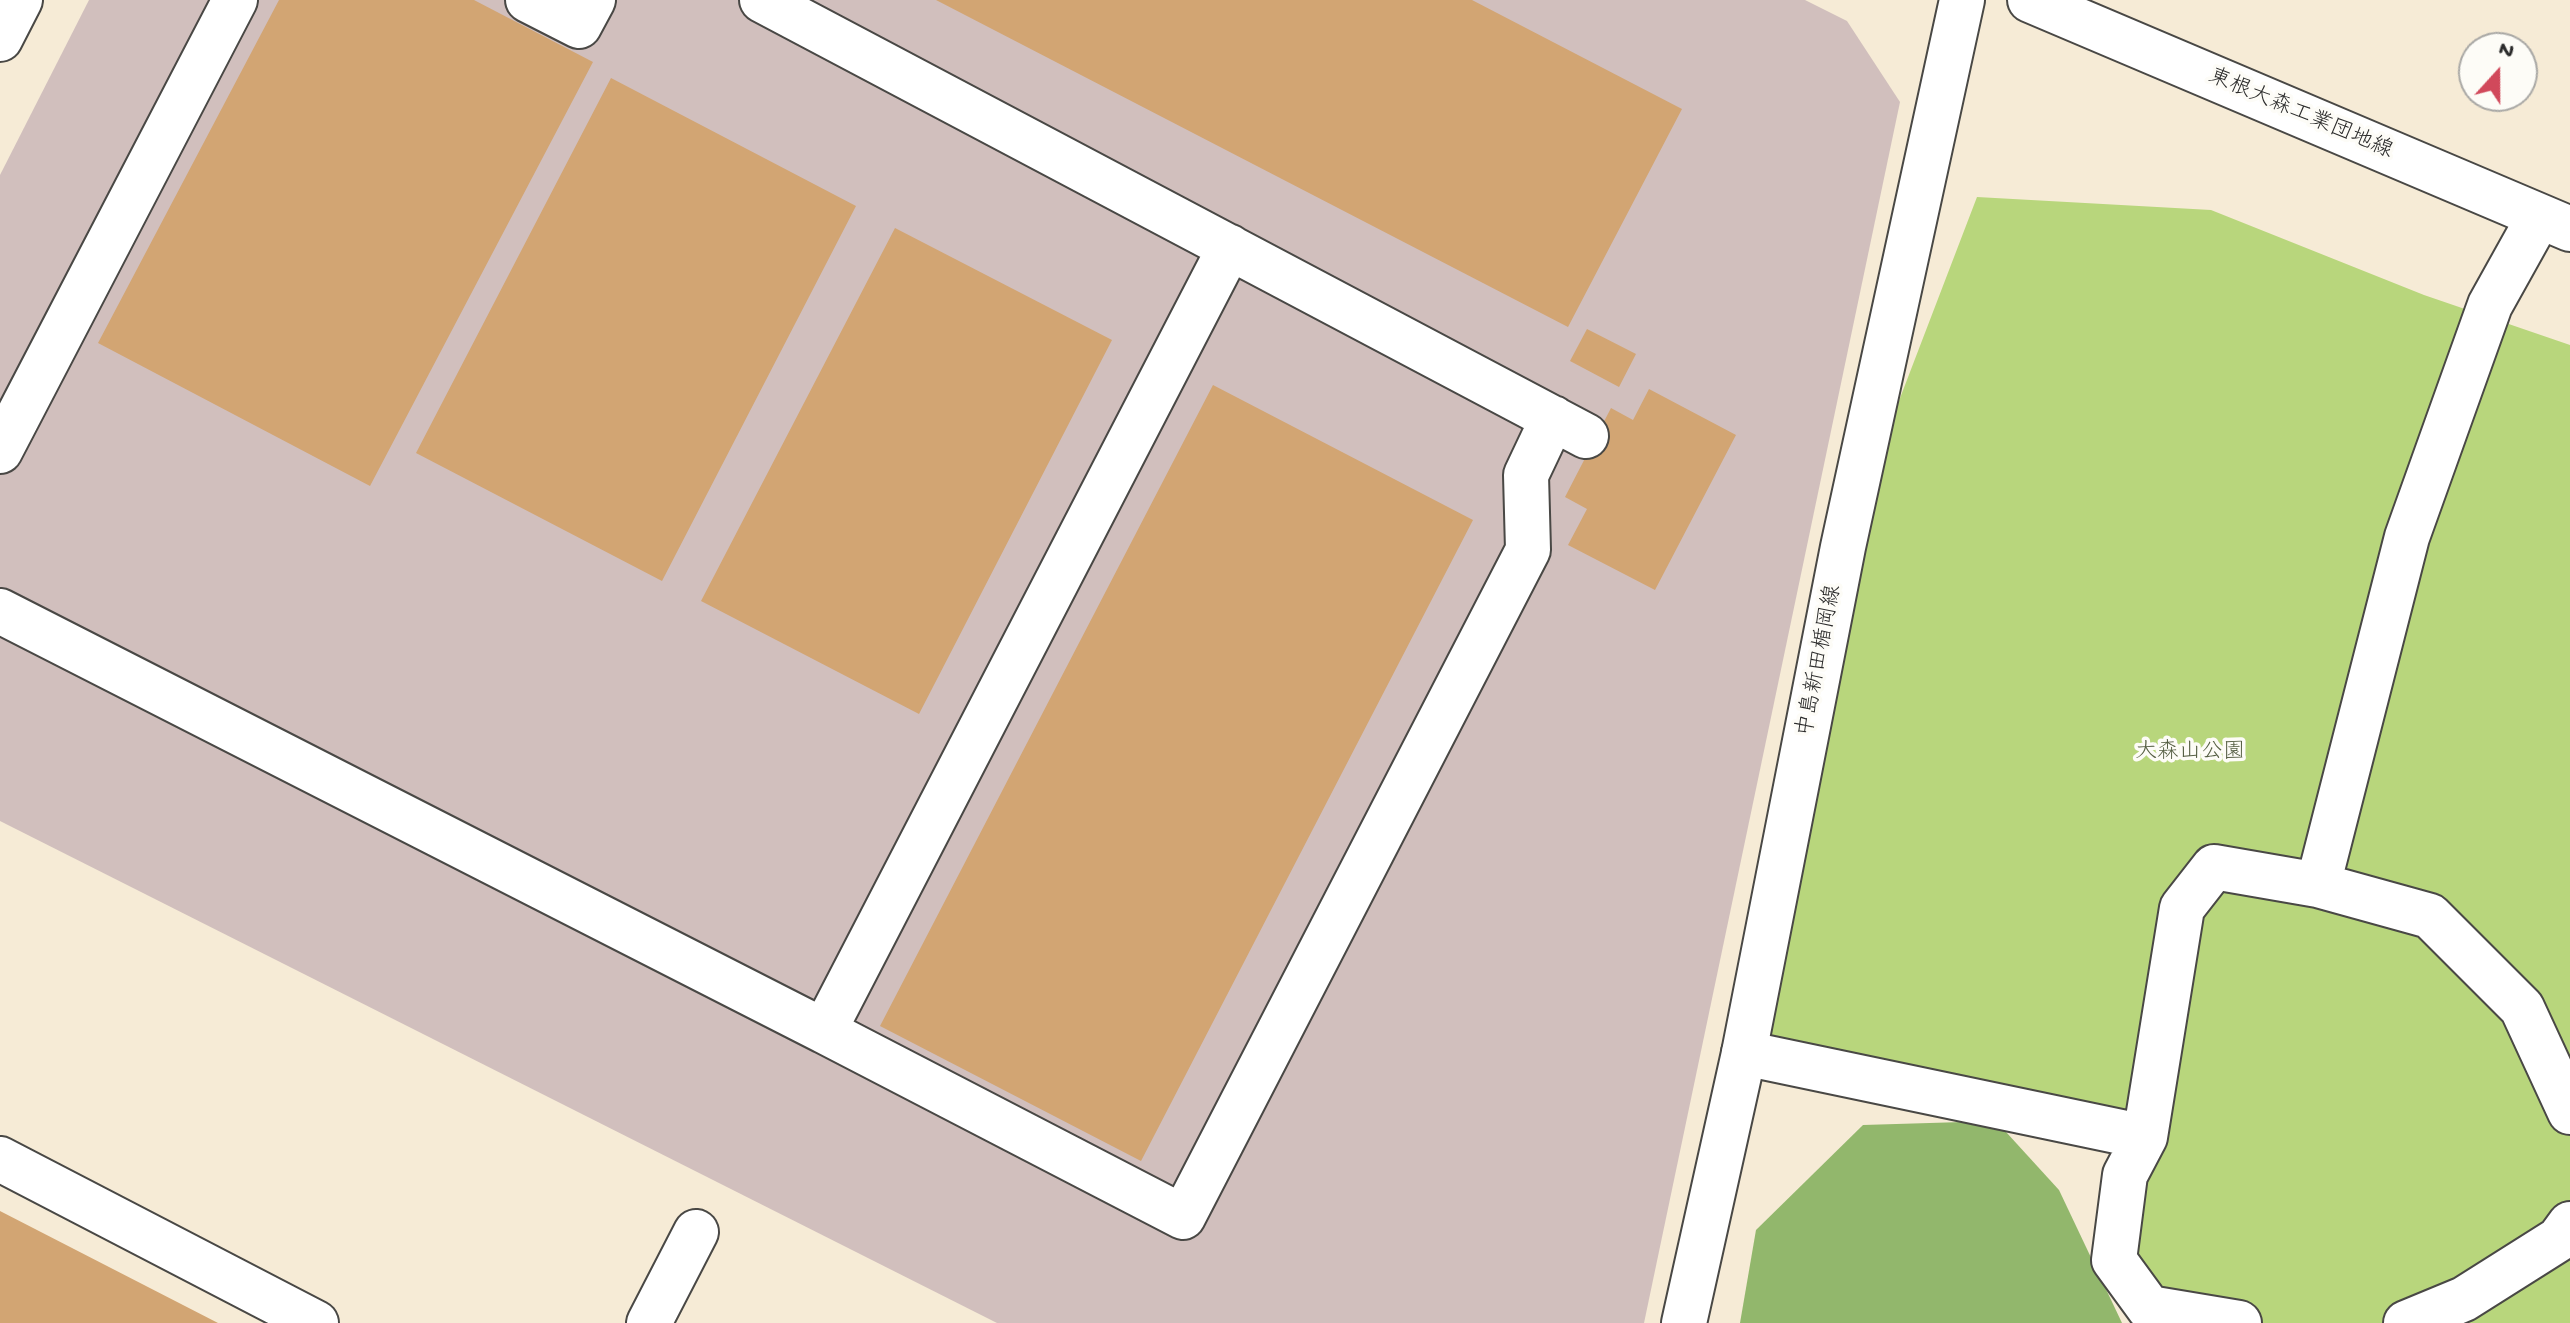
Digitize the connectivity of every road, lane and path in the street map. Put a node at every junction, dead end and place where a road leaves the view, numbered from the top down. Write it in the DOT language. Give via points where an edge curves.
graph roads {
  1 [pos="20,0"];
  2 [pos="235,0"];
  3 [pos="528,0"];
  4 [pos="593,0"];
  5 [pos="762,0"];
  6 [pos="1962,0"];
  7 [pos="2030,0"];
  8 [pos="0,39"];
  9 [pos="2555,223"];
  10 [pos="1230,247"];
  11 [pos="0,451"];
  12 [pos="0,611"];
  13 [pos="2318,885"];
  14 [pos="824,1031"];
  15 [pos="1744,1053"];
  16 [pos="2570,1112"];
  17 [pos="2145,1137"];
  18 [pos="0,1159"];
  19 [pos="2570,1224"];
  20 [pos="696,1232"];
  21 [pos="316,1323"];
  22 [pos="649,1323"];
  23 [pos="1684,1323"];
  24 [pos="2239,1323"];
  25 [pos="2406,1323"];
  1 -- 8 [label="main road"];
  2 -- 11 [label="main road"];
  3 -- 4 [label="main road" via="579,26"];
  5 -- 10 [label="main road"];
  6 -- 15 [label="main road, 中島新田楯岡線" via="1843,547"];
  7 -- 9 [label="main road, 東根大森工業団地線"];
  9 -- 13 [label="main road" via="2490,305 2407,537"];
  10 -- 14 [label="main road"];
  10 -- 14 [label="main road" via="1569,427 1526,475 1528,550 1183,1217"];
  12 -- 14 [label="main road"];
  13 -- 16 [label="main road" via="2430,916 2522,1008"];
  13 -- 17 [label="main road" via="2214,867 2182,908"];
  15 -- 17 [label="main road"];
  15 -- 23 [label="main road, 中島新田楯岡線"];
  17 -- 24 [label="main road" via="2125,1175 2114,1260 2149,1308"];
  18 -- 21 [label="main road"];
  19 -- 25 [label="main road" via="2559,1239 2464,1299"];
  20 -- 22 [label="main road"];
}
